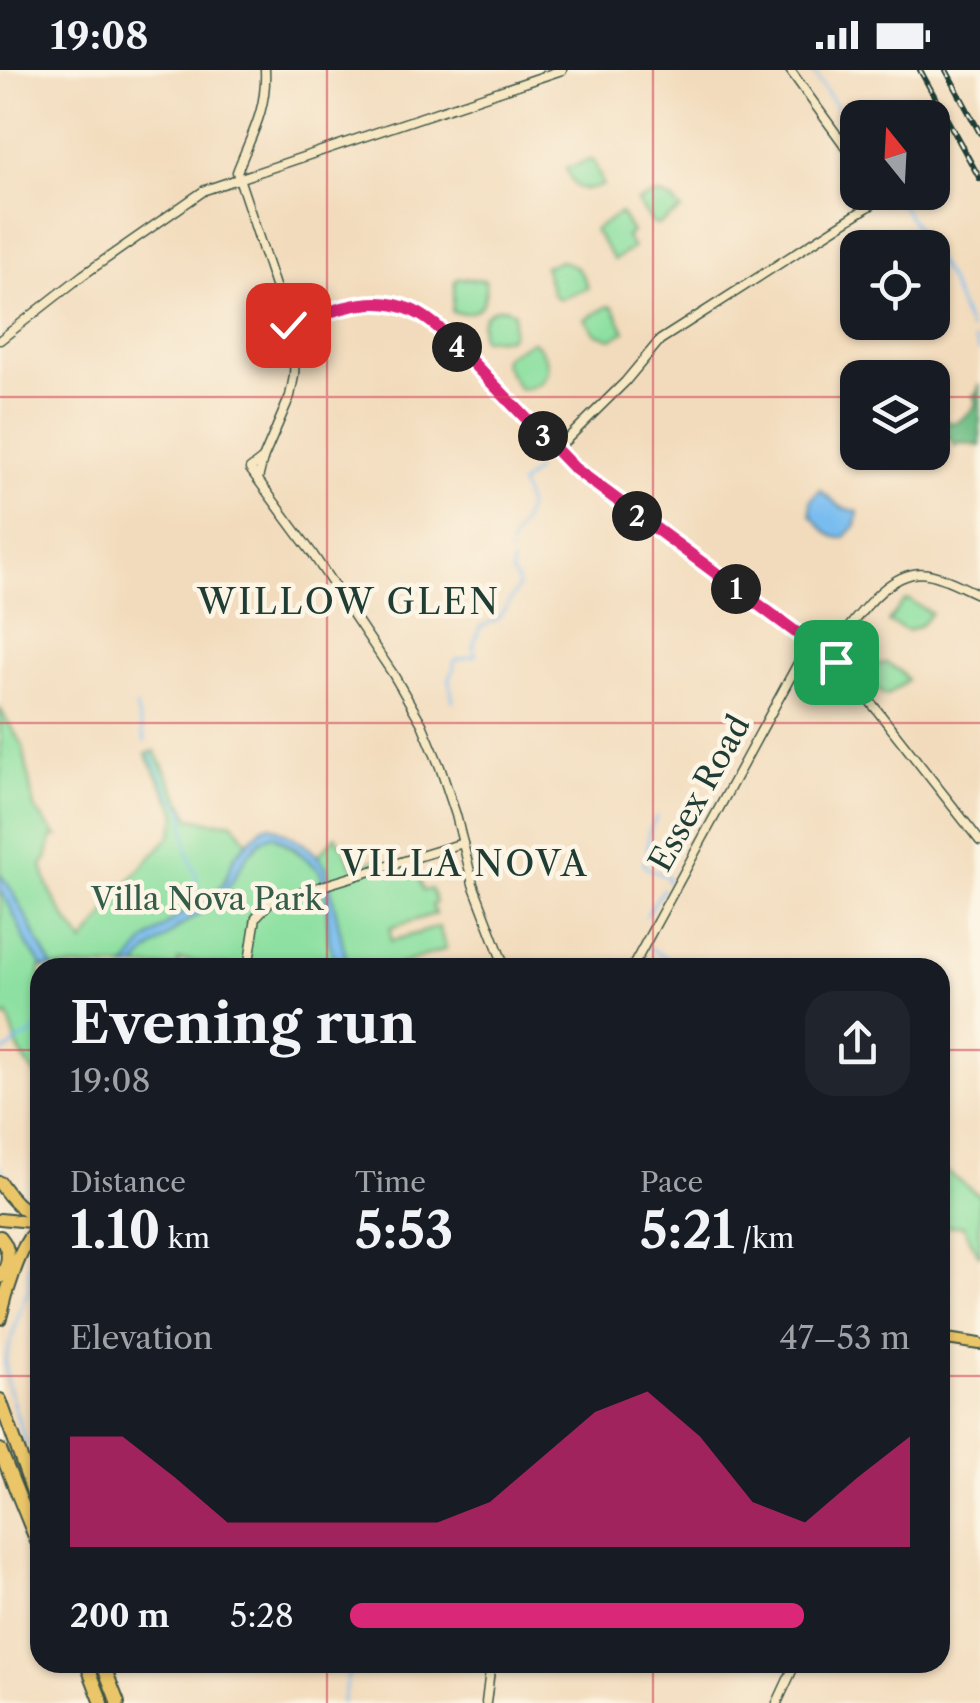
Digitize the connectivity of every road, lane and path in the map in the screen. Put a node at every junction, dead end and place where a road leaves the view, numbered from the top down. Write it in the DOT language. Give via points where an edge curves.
graph roads {
  1 [pos="265,70"];
  2 [pos="562,70"];
  3 [pos="790,70"];
  4 [pos="840,139"];
  5 [pos="238,177"];
  6 [pos="860,210"];
  7 [pos="288,325"];
  8 [pos="0,340"];
  9 [pos="556,450"];
  10 [pos="263,459"];
  11 [pos="258,479"];
  12 [pos="980,594"];
  13 [pos="810,643"];
  14 [pos="828,655"];
  15 [pos="980,842"];
  16 [pos="463,843"];
  17 [pos="249,958"];
  18 [pos="501,958"];
  19 [pos="637,958"];
  20 [pos="0,1183"];
  21 [pos="30,1215"];
  22 [pos="0,1222"];
  23 [pos="30,1224"];
  24 [pos="30,1236"];
  25 [pos="0,1237"];
  26 [pos="0,1277"];
  27 [pos="0,1318"];
  28 [pos="950,1340"];
  29 [pos="980,1344"];
  30 [pos="0,1386"];
  31 [pos="0,1400"];
  32 [pos="0,1411"];
  33 [pos="14,1436"];
  34 [pos="0,1450"];
  35 [pos="0,1464"];
  36 [pos="30,1482"];
  37 [pos="30,1486"];
  38 [pos="30,1524"];
  39 [pos="30,1527"];
  40 [pos="90,1673"];
  41 [pos="106,1673"];
  42 [pos="490,1673"];
  43 [pos="791,1673"];
  44 [pos="102,1703"];
  45 [pos="118,1703"];
  46 [pos="486,1703"];
  47 [pos="777,1703"];
  1 -- 5 [label="street" via="262,112"];
  2 -- 5 [label="street"];
  3 -- 4 [label="street"];
  5 -- 7 [label="street"];
  5 -- 8 [label="street" via="190,198"];
  6 -- 9 [label="street" via="660,340"];
  7 -- 9 [label="street" via="368,302 415,311"];
  7 -- 10 [label="street" via="295,354 292,386"];
  9 -- 13 [label="street"];
  10 -- 11 [label="street"];
  10 -- 11 [label="street" via="250,469"];
  11 -- 16 [label="street" via="413,707"];
  12 -- 14 [label="street" via="929,574 901,576"];
  13 -- 14 [label="street"];
  13 -- 19 [label="street, Essex Road"];
  14 -- 15 [label="street"];
  16 -- 17 [label="street" via="278,898 264,906 253,926"];
  16 -- 18 [label="street"];
  20 -- 21 [label="highway"];
  22 -- 23 [label="main road"];
  24 -- 27 [label="highway"];
  25 -- 26 [label="highway" via="8,1256"];
  28 -- 29 [label="main road"];
  30 -- 33 [label="highway"];
  31 -- 33 [label="highway"];
  32 -- 37 [label="highway"];
  33 -- 36 [label="highway"];
  34 -- 38 [label="highway"];
  35 -- 39 [label="highway"];
  40 -- 44 [label="highway"];
  41 -- 45 [label="highway"];
  42 -- 46 [label="street"];
  43 -- 47 [label="street"];
}
